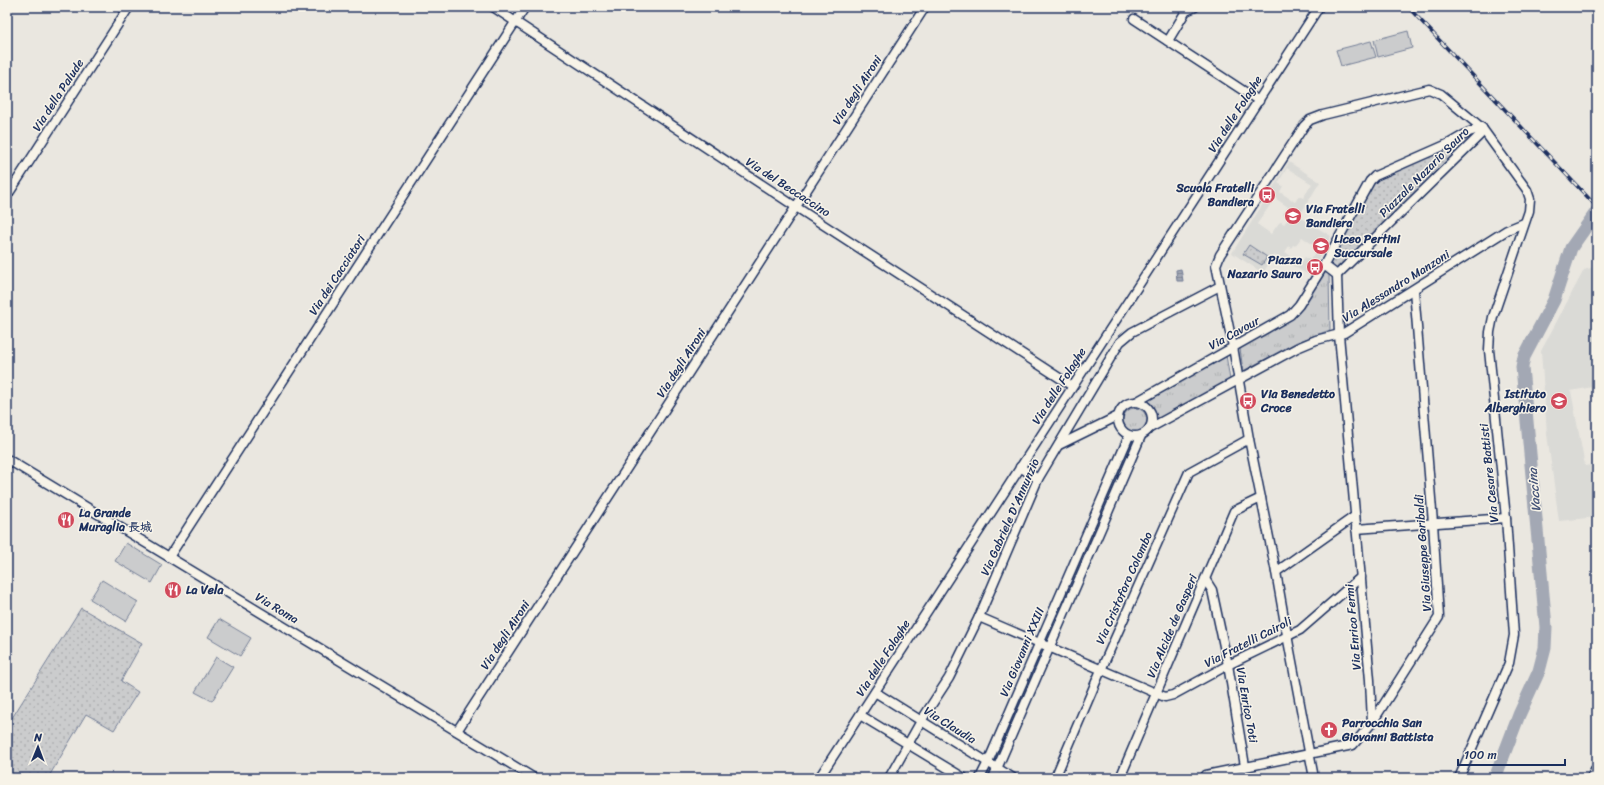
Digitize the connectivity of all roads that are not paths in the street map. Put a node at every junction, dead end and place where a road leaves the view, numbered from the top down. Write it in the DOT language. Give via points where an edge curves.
graph roads {
  1 [pos="129,7"];
  2 [pos="493,7"];
  3 [pos="525,7"];
  4 [pos="925,7"];
  5 [pos="1195,7"];
  6 [pos="1319,7"];
  7 [pos="1134,19"];
  8 [pos="515,22"];
  9 [pos="1168,41"];
  10 [pos="1259,101"];
  11 [pos="1482,128"];
  12 [pos="7,196"];
  13 [pos="796,207"];
  14 [pos="1524,223"];
  15 [pos="1324,265"];
  16 [pos="1337,275"];
  17 [pos="1220,286"];
  18 [pos="1414,290"];
  19 [pos="1339,335"];
  20 [pos="1233,347"];
  21 [pos="1238,380"];
  22 [pos="1072,386"];
  23 [pos="1136,402"];
  24 [pos="1118,416"];
  25 [pos="1150,428"];
  26 [pos="1129,436"];
  27 [pos="1141,436"];
  28 [pos="1248,439"];
  29 [pos="1058,446"];
  30 [pos="7,459"];
  31 [pos="1020,467"];
  32 [pos="1038,479"];
  33 [pos="1260,498"];
  34 [pos="1355,516"];
  35 [pos="1506,518"];
  36 [pos="1433,523"];
  37 [pos="1356,529"];
  38 [pos="1086,536"];
  39 [pos="1096,540"];
  40 [pos="169,557"];
  41 [pos="1276,572"];
  42 [pos="1361,578"];
  43 [pos="1206,579"];
  44 [pos="979,617"];
  45 [pos="1287,635"];
  46 [pos="1039,644"];
  47 [pos="1050,648"];
  48 [pos="1228,665"];
  49 [pos="1101,670"];
  50 [pos="875,692"];
  51 [pos="1156,694"];
  52 [pos="860,715"];
  53 [pos="922,721"];
  54 [pos="1372,723"];
  55 [pos="457,731"];
  56 [pos="910,744"];
  57 [pos="1310,754"];
  58 [pos="988,762"];
  59 [pos="1245,766"];
  60 [pos="1597,767"];
  61 [pos="998,769"];
  62 [pos="534,778"];
  63 [pos="819,778"];
  64 [pos="889,778"];
  65 [pos="964,778"];
  66 [pos="980,778"];
  67 [pos="993,778"];
  68 [pos="1013,778"];
  69 [pos="1055,778"];
  70 [pos="1120,778"];
  71 [pos="1204,778"];
  72 [pos="1314,778"];
  73 [pos="1459,778"];
  74 [pos="1591,778"];
  1 -- 12 [label="street, Via della Palude"];
  2 -- 8 [label="street, Via del Beccaccino"];
  3 -- 8 [label="street, Via dei Cacciatori"];
  4 -- 13 [label="street, Via degli Aironi"];
  5 -- 9 [label="street" via="1186,12"];
  6 -- 10 [label="street, Via delle Folaghe"];
  7 -- 9 [label="street"];
  8 -- 13 [label="street, Via del Beccaccino"];
  8 -- 40 [label="street, Via dei Cacciatori"];
  9 -- 10 [label="street"];
  10 -- 22 [label="street, Via delle Folaghe"];
  11 -- 14 [label="street, Via Cesare Battisti" via="1528,193 1530,204"];
  11 -- 15 [label="street, Piazzale Nazario Sauro" via="1373,177"];
  11 -- 16 [label="street, Piazzale Nazario Sauro" via="1480,135"];
  11 -- 17 [label="street" via="1436,90 1429,89 1310,120 1220,255 1216,268"];
  13 -- 22 [label="street, Via del Beccaccino"];
  13 -- 55 [label="street, Via degli Aironi"];
  14 -- 18 [label="street, Via Alessandro Manzoni" via="1507,230"];
  14 -- 35 [label="street, Via Cesare Battisti" via="1493,318 1490,338 1490,363"];
  15 -- 16 [label="street"];
  15 -- 20 [label="street, Via Cavour" via="1299,305 1290,314"];
  16 -- 19 [label="street, Via Enrico Fermi"];
  17 -- 20 [label="street"];
  17 -- 29 [label="street, Via Gabriele D'Annunzio" via="1124,337"];
  18 -- 19 [label="street, Via Alessandro Manzoni"];
  18 -- 36 [label="street, Via Giuseppe Garibaldi"];
  19 -- 21 [label="street, Via Alessandro Manzoni" via="1303,345"];
  19 -- 34 [label="street, Via Enrico Fermi"];
  20 -- 21 [label="street"];
  20 -- 23 [label="street, Via Cavour"];
  21 -- 25 [label="street, Via Alessandro Manzoni"];
  21 -- 28 [label="street"];
  22 -- 31 [label="street, Via delle Folaghe"];
  23 -- 24 [label="street" via="1122,407"];
  23 -- 25 [label="street" via="1147,406 1150,411"];
  24 -- 26 [label="street" via="1121,430"];
  24 -- 29 [label="street"];
  25 -- 27 [label="street"];
  26 -- 27 [label="street"];
  26 -- 38 [label="street, Via Giovanni XXIII"];
  27 -- 39 [label="street, Via Giovanni XXIII"];
  28 -- 33 [label="street"];
  28 -- 49 [label="street, Via Cristoforo Colombo" via="1189,472"];
  29 -- 32 [label="street, Via Gabriele D'Annunzio"];
  30 -- 40 [label="street, Via Roma"];
  31 -- 32 [label="street"];
  31 -- 50 [label="street, Via delle Folaghe"];
  32 -- 44 [label="street, Via Gabriele D'Annunzio"];
  33 -- 41 [label="street"];
  33 -- 43 [label="street, Via Alcide de Gasperi" via="1234,511"];
  34 -- 37 [label="street, Via Enrico Fermi"];
  34 -- 41 [label="street"];
  35 -- 36 [label="street"];
  35 -- 73 [label="street, Via Cesare Battisti" via="1514,634 1512,648 1509,663"];
  36 -- 37 [label="street"];
  36 -- 54 [label="street, Via Giuseppe Garibaldi" via="1439,617"];
  37 -- 42 [label="street, Via Enrico Fermi"];
  38 -- 39 [label="street"];
  38 -- 46 [label="street, Via Giovanni XXIII"];
  39 -- 47 [label="street, Via Giovanni XXIII"];
  40 -- 55 [label="street, Via Roma"];
  41 -- 45 [label="street"];
  42 -- 45 [label="street, Via Fratelli Cairoli" via="1300,630"];
  42 -- 54 [label="street, Via Enrico Fermi"];
  43 -- 48 [label="street, Via Enrico Toti" via="1212,590"];
  43 -- 51 [label="street, Via Alcide de Gasperi"];
  44 -- 46 [label="street"];
  44 -- 53 [label="street, Via Gabriele D'Annunzio" via="949,678"];
  45 -- 48 [label="street, Via Fratelli Cairoli"];
  45 -- 57 [label="street"];
  46 -- 47 [label="street"];
  46 -- 58 [label="street, Via Giovanni XXIII"];
  47 -- 49 [label="street"];
  47 -- 61 [label="street, Via Giovanni XXIII"];
  48 -- 51 [label="street, Via Fratelli Cairoli" via="1172,695 1166,697"];
  48 -- 59 [label="street, Via Enrico Toti"];
  49 -- 51 [label="street"];
  49 -- 69 [label="street, Via Cristoforo Colombo"];
  50 -- 52 [label="street, Via delle Folaghe"];
  50 -- 53 [label="street, Via Claudia"];
  51 -- 70 [label="street, Via Alcide de Gasperi"];
  52 -- 56 [label="street"];
  52 -- 63 [label="street, Via delle Folaghe"];
  53 -- 56 [label="street, Via Gabriele D'Annunzio"];
  53 -- 58 [label="street, Via Claudia"];
  54 -- 57 [label="street, Via Giuseppe Garibaldi" via="1353,745"];
  55 -- 62 [label="street, Via Roma"];
  56 -- 64 [label="street, Via Gabriele D'Annunzio"];
  56 -- 65 [label="street"];
  57 -- 59 [label="street, Via Giuseppe Garibaldi"];
  57 -- 72 [label="street"];
  58 -- 61 [label="street, Via Claudia"];
  58 -- 66 [label="street, Via Giovanni XXIII"];
  59 -- 71 [label="street, Via Giuseppe Garibaldi" via="1206,775"];
  60 -- 74 [label="street"];
  61 -- 67 [label="street, Via Giovanni XXIII"];
  61 -- 68 [label="street, Via Claudia"];
}
